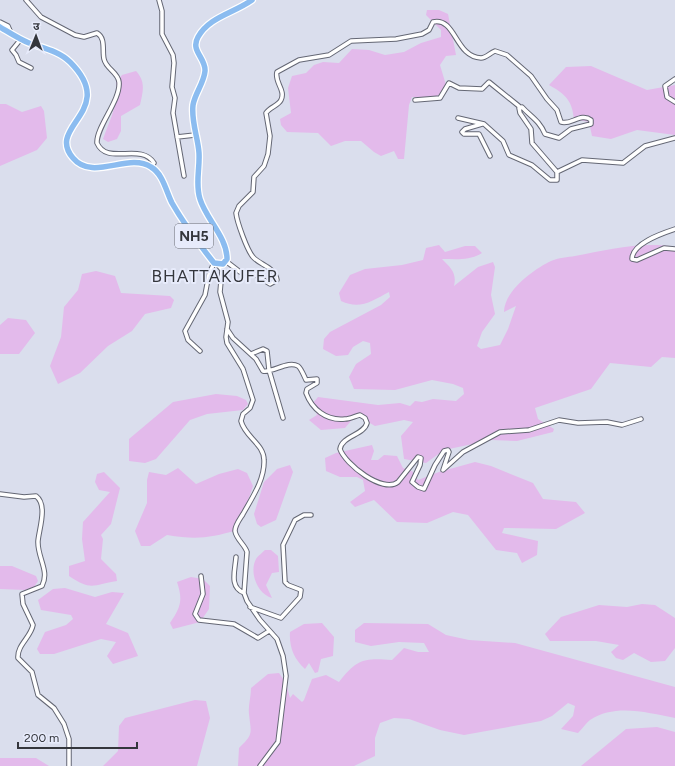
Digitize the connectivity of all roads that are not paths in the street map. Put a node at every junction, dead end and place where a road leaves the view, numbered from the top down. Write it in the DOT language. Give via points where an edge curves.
graph roads {
  1 [pos="26,0"];
  2 [pos="159,0"];
  3 [pos="252,0"];
  4 [pos="0,22"];
  5 [pos="0,27"];
  6 [pos="12,34"];
  7 [pos="20,39"];
  8 [pos="31,68"];
  9 [pos="675,79"];
  10 [pos="415,100"];
  11 [pos="675,102"];
  12 [pos="520,107"];
  13 [pos="458,118"];
  14 [pos="483,123"];
  15 [pos="195,135"];
  16 [pos="177,136"];
  17 [pos="675,138"];
  18 [pos="490,156"];
  19 [pos="151,167"];
  20 [pos="557,172"];
  21 [pos="184,176"];
  22 [pos="675,229"];
  23 [pos="675,249"];
  24 [pos="227,262"];
  25 [pos="216,264"];
  26 [pos="227,329"];
  27 [pos="200,351"];
  28 [pos="252,354"];
  29 [pos="269,372"];
  30 [pos="283,418"];
  31 [pos="641,419"];
  32 [pos="0,494"];
  33 [pos="311,515"];
  34 [pos="236,557"];
  35 [pos="201,576"];
  36 [pos="244,593"];
  37 [pos="250,607"];
  38 [pos="270,631"];
  39 [pos="69,766"];
  40 [pos="260,766"];
  1 -- 19 [label="street" via="41,17 75,35 100,35 104,59 117,76 119,86 116,98 98,134 97,143 108,153 129,152 150,158 154,162"];
  2 -- 16 [label="street" via="162,11 162,34 173,55 173,113"];
  3 -- 15 [label="highway, NH5" via="210,23 196,39 195,47 205,67 204,77 193,104"];
  4 -- 6 [label="street" via="8,26"];
  5 -- 6 [label="highway"];
  6 -- 7 [label="highway"];
  7 -- 8 [label="street" via="12,50 19,62"];
  7 -- 19 [label="highway" via="61,55 70,62 84,81 88,90 87,101 84,111 70,129 66,142 68,153 74,160 81,165 95,167 134,163 144,163"];
  9 -- 11 [label="street" via="665,86 667,97"];
  10 -- 12 [label="street" via="440,98 449,83 458,88 482,89 489,82"];
  12 -- 20 [label="street" via="520,113 531,129 532,143"];
  12 -- 24 [label="street" via="538,121 545,134 559,138 571,129 592,122 589,118 583,118 562,123 558,112 538,85 510,57 497,51 483,57 472,55 463,50 447,25 440,21 432,23 430,29 422,34 396,39 351,41 329,55 306,58 280,70 276,75 282,98 266,112 270,136 266,161 254,177 253,192 239,206 236,213 253,257 273,271 276,280 270,284 254,274 240,272"];
  13 -- 14 [label="street"];
  14 -- 18 [label="street" via="462,132 479,134"];
  14 -- 20 [label="street" via="503,141 511,156 532,165 551,180 557,180"];
  15 -- 16 [label="street"];
  15 -- 24 [label="highway, NH5" via="199,152 198,195 226,250"];
  16 -- 21 [label="street"];
  17 -- 20 [label="street" via="645,146 623,163 582,160"];
  19 -- 25 [label="highway, NH5" via="158,172 172,203 199,244"];
  22 -- 23 [label="street" via="647,239 634,252 632,259 637,260 664,248"];
  24 -- 25 [label="highway, NH5"];
  25 -- 26 [label="street" via="222,270 220,292 227,316"];
  25 -- 27 [label="street" via="209,274 205,295 185,331 188,340"];
  26 -- 28 [label="street" via="233,338"];
  26 -- 36 [label="street" via="227,343 243,369 253,400 241,418 242,426 260,448 264,459 260,482 236,527 237,536 247,552"];
  28 -- 29 [label="street" via="263,372"];
  28 -- 29 [label="street" via="266,350 269,357"];
  29 -- 30 [label="street"];
  29 -- 31 [label="street" via="296,365 306,380 317,379 317,383 307,389 306,393 313,408 334,418 363,416 367,423 366,427 343,443 340,449 359,470 372,480 385,485 395,485 418,457 421,460 420,466 412,482 424,489 444,451 449,452 443,470 463,452 498,432 529,430 559,420 623,425"];
  32 -- 39 [label="street" via="36,496 41,504 38,548 45,577 42,586 22,594 23,604 33,625 19,650 18,658 32,672 38,696 54,708 64,724 69,739"];
  33 -- 37 [label="street" via="295,520 283,545 284,579 288,585 301,590 300,597 281,618"];
  34 -- 36 [label="street" via="235,586"];
  35 -- 38 [label="street" via="203,594 195,614 199,620 234,624 258,638"];
  36 -- 37 [label="street"];
  37 -- 38 [label="street"];
  38 -- 40 [label="street" via="280,647 286,680 278,742"];
}
